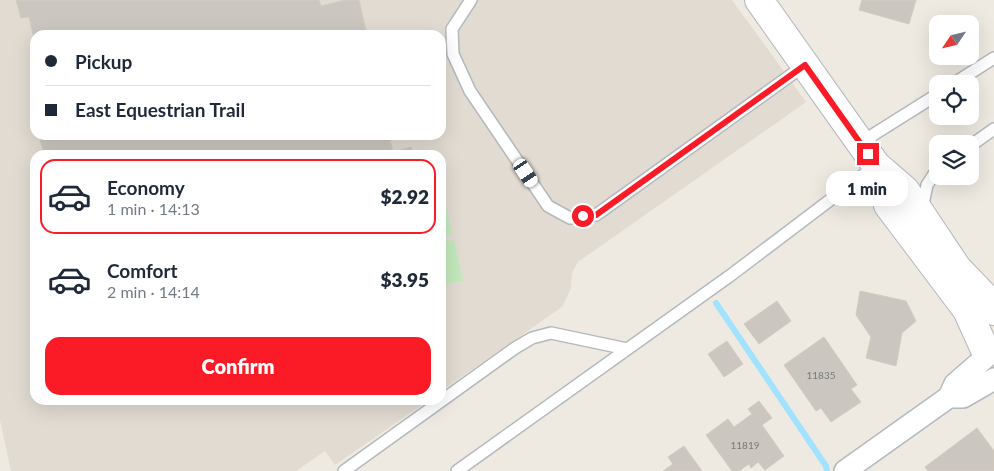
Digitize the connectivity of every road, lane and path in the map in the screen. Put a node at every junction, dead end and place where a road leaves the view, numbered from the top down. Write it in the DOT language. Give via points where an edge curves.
graph roads {
  1 [pos="472,0"];
  2 [pos="759,0"];
  3 [pos="994,58"];
  4 [pos="805,65"];
  5 [pos="967,75"];
  6 [pos="929,100"];
  7 [pos="994,129"];
  8 [pos="979,140"];
  9 [pos="860,143"];
  10 [pos="876,165"];
  11 [pos="929,182"];
  12 [pos="921,212"];
  13 [pos="994,311"];
  14 [pos="627,349"];
  15 [pos="991,359"];
  16 [pos="446,397"];
  17 [pos="435,405"];
  18 [pos="344,471"];
  19 [pos="457,471"];
  20 [pos="845,471"];
  1 -- 4 [label="lane" via="452,29 453,54 466,84 548,206 570,218 596,215"];
  2 -- 4 [label="street"];
  3 -- 5 [label="lane"];
  4 -- 9 [label="street"];
  6 -- 9 [label="lane"];
  7 -- 8 [label="lane"];
  9 -- 10 [label="street"];
  10 -- 12 [label="street" via="905,190"];
  10 -- 14 [label="lane"];
  10 -- 15 [label="street" via="888,205 967,310"];
  11 -- 12 [label="lane"];
  12 -- 13 [label="street" via="957,268"];
  14 -- 16 [label="lane" via="550,333 532,338 507,353"];
  14 -- 19 [label="lane"];
  15 -- 20 [label="street" via="955,384 949,397"];
  17 -- 18 [label="lane"];
}
